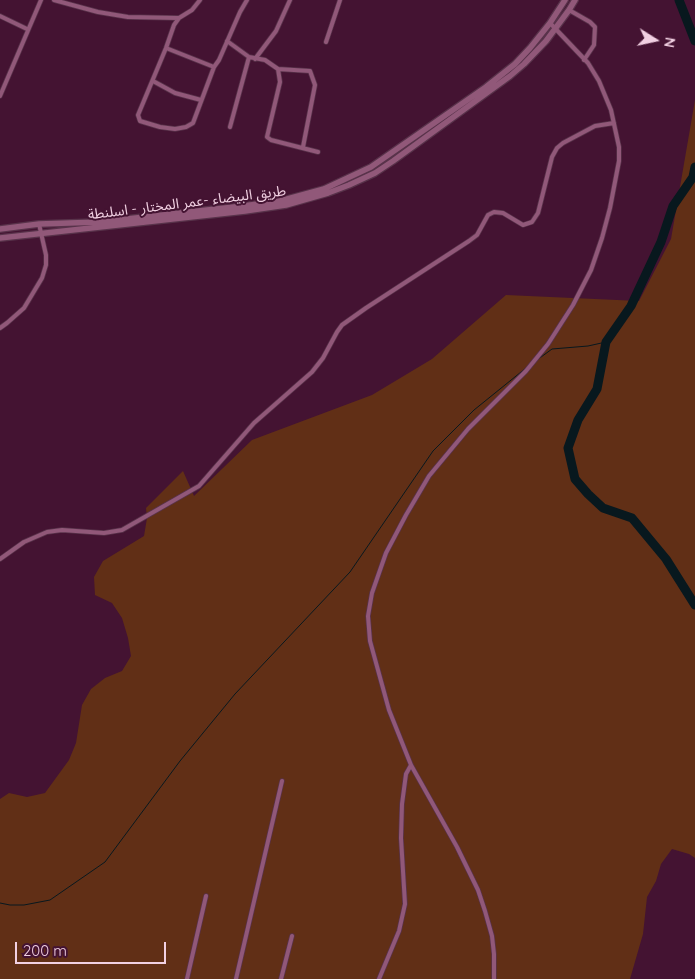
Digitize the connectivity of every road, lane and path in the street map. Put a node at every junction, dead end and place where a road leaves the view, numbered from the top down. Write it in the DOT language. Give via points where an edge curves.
graph roads {
  1 [pos="41,0"];
  2 [pos="54,0"];
  3 [pos="200,0"];
  4 [pos="248,0"];
  5 [pos="290,0"];
  6 [pos="340,0"];
  7 [pos="565,0"];
  8 [pos="575,0"];
  9 [pos="569,10"];
  10 [pos="0,16"];
  11 [pos="179,18"];
  12 [pos="550,23"];
  13 [pos="556,28"];
  14 [pos="27,29"];
  15 [pos="227,41"];
  16 [pos="326,42"];
  17 [pos="166,48"];
  18 [pos="249,57"];
  19 [pos="255,59"];
  20 [pos="584,60"];
  21 [pos="214,67"];
  22 [pos="278,69"];
  23 [pos="153,81"];
  24 [pos="0,96"];
  25 [pos="201,100"];
  26 [pos="614,123"];
  27 [pos="230,127"];
  28 [pos="303,147"];
  29 [pos="318,152"];
  30 [pos="39,224"];
  31 [pos="0,228"];
  32 [pos="40,234"];
  33 [pos="0,238"];
  34 [pos="0,328"];
  35 [pos="0,558"];
  36 [pos="412,765"];
  37 [pos="282,781"];
  38 [pos="206,896"];
  39 [pos="292,936"];
  40 [pos="187,979"];
  41 [pos="236,979"];
  42 [pos="281,979"];
  43 [pos="379,979"];
  44 [pos="494,979"];
  1 -- 14 [label="street"];
  2 -- 11 [label="street" via="128,17"];
  3 -- 11 [label="street"];
  4 -- 15 [label="street"];
  5 -- 19 [label="street" via="276,31"];
  6 -- 16 [label="street"];
  7 -- 12 [label="main road, طريق البيضاء -عمر المختار - اسلنطة"];
  8 -- 9 [label="main road, طريق البيضاء -عمر المختار - اسلنطة"];
  9 -- 13 [label="main road, طريق البيضاء -عمر المختار - اسلنطة"];
  9 -- 20 [label="street" via="596,27 594,46"];
  10 -- 14 [label="street"];
  11 -- 17 [label="street"];
  12 -- 13 [label="street"];
  12 -- 30 [label="main road, طريق البيضاء -عمر المختار - اسلنطة" via="515,64 486,87 371,167 324,189 280,201 243,206 100,222"];
  13 -- 20 [label="street"];
  13 -- 32 [label="main road, طريق البيضاء -عمر المختار - اسلنطة" via="524,64 447,124 375,173 328,194 245,212"];
  14 -- 24 [label="street"];
  15 -- 18 [label="street"];
  15 -- 21 [label="street"];
  17 -- 21 [label="street"];
  17 -- 23 [label="street"];
  18 -- 19 [label="street"];
  18 -- 27 [label="street"];
  19 -- 22 [label="street" via="265,60"];
  20 -- 26 [label="street" via="599,81"];
  21 -- 25 [label="street"];
  22 -- 28 [label="street" via="280,82 267,137"];
  22 -- 28 [label="street" via="310,71 314,85"];
  23 -- 25 [label="street" via="175,93"];
  23 -- 25 [label="street" via="138,115 140,121 175,129 186,127 196,119"];
  26 -- 35 [label="street" via="594,126 556,148 538,213 532,222 524,225 503,213 494,212 469,241 342,325 312,372 254,423 199,486 122,530 104,534 62,530 47,532"];
  26 -- 36 [label="street" via="619,162 610,208 591,270 573,305 526,371 468,429 429,476 378,571 368,616 370,641 388,710"];
  28 -- 29 [label="street"];
  30 -- 31 [label="main road, طريق البيضاء -عمر المختار - اسلنطة"];
  30 -- 32 [label="street"];
  32 -- 33 [label="main road, طريق البيضاء -عمر المختار - اسلنطة"];
  32 -- 34 [label="street" via="46,255 42,278 24,308"];
  36 -- 43 [label="street" via="406,774 402,804 405,904"];
  36 -- 44 [label="street" via="478,890 492,936"];
  37 -- 41 [label="street"];
  38 -- 40 [label="street"];
  39 -- 42 [label="street"];
}
